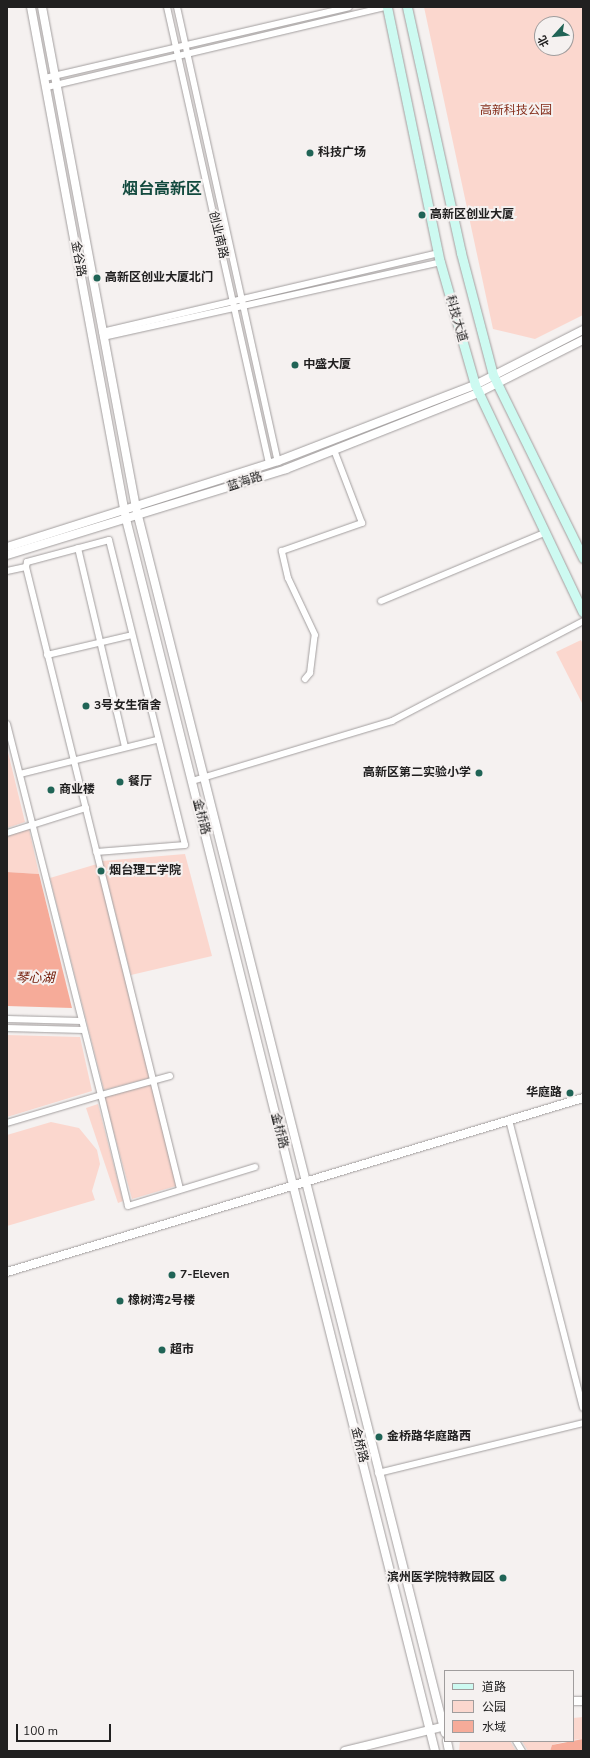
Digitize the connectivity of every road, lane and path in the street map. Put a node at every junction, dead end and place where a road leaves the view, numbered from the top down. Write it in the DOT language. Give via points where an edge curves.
graph roads {
  1 [pos="31,7"];
  2 [pos="42,7"];
  3 [pos="167,7"];
  4 [pos="177,7"];
  5 [pos="349,7"];
  6 [pos="386,7"];
  7 [pos="407,7"];
  8 [pos="186,45"];
  9 [pos="176,47"];
  10 [pos="188,53"];
  11 [pos="178,56"];
  12 [pos="54,75"];
  13 [pos="45,78"];
  14 [pos="56,85"];
  15 [pos="47,87"];
  16 [pos="439,258"];
  17 [pos="241,298"];
  18 [pos="233,300"];
  19 [pos="242,306"];
  20 [pos="235,307"];
  21 [pos="583,330"];
  22 [pos="102,334"];
  23 [pos="583,340"];
  24 [pos="493,375"];
  25 [pos="497,384"];
  26 [pos="477,389"];
  27 [pos="334,450"];
  28 [pos="278,461"];
  29 [pos="269,464"];
  30 [pos="137,512"];
  31 [pos="125,515"];
  32 [pos="544,533"];
  33 [pos="7,547"];
  34 [pos="78,548"];
  35 [pos="7,555"];
  36 [pos="583,558"];
  37 [pos="26,567"];
  38 [pos="7,571"];
  39 [pos="381,601"];
  40 [pos="583,612"];
  41 [pos="583,621"];
  42 [pos="132,635"];
  43 [pos="48,655"];
  44 [pos="304,679"];
  45 [pos="7,724"];
  46 [pos="156,740"];
  47 [pos="125,747"];
  48 [pos="74,761"];
  49 [pos="20,774"];
  50 [pos="203,778"];
  51 [pos="192,781"];
  52 [pos="86,808"];
  53 [pos="32,825"];
  54 [pos="7,833"];
  55 [pos="96,852"];
  56 [pos="7,1019"];
  57 [pos="82,1021"];
  58 [pos="7,1028"];
  59 [pos="84,1030"];
  60 [pos="170,1076"];
  61 [pos="101,1095"];
  62 [pos="583,1098"];
  63 [pos="509,1120"];
  64 [pos="7,1123"];
  65 [pos="255,1167"];
  66 [pos="308,1180"];
  67 [pos="293,1185"];
  68 [pos="180,1189"];
  69 [pos="7,1272"];
  70 [pos="583,1408"];
  71 [pos="583,1423"];
  72 [pos="378,1473"];
  73 [pos="444,1728"];
  74 [pos="429,1729"];
  75 [pos="517,1742"];
  76 [pos="345,1751"];
  77 [pos="435,1751"];
  78 [pos="522,1751"];
  1 -- 13 [label="street, 金谷路"];
  2 -- 12 [label="street, 金谷路"];
  3 -- 9 [label="street, 创业南路"];
  4 -- 8 [label="street, 创业南路"];
  5 -- 8 [label="street"];
  6 -- 10 [label="street"];
  6 -- 16 [label="main road, 科技大道"];
  7 -- 24 [label="main road, 科技大道" via="461,253"];
  8 -- 9 [label="street"];
  8 -- 10 [label="street, 创业南路"];
  9 -- 11 [label="street, 创业南路"];
  9 -- 12 [label="street"];
  10 -- 11 [label="street"];
  10 -- 17 [label="street, 创业南路"];
  11 -- 14 [label="street"];
  11 -- 18 [label="street, 创业南路"];
  12 -- 13 [label="street"];
  12 -- 14 [label="street, 金谷路"];
  13 -- 15 [label="street, 金谷路"];
  14 -- 15 [label="street"];
  14 -- 22 [label="street, 金谷路"];
  15 -- 31 [label="street, 金谷路"];
  16 -- 17 [label="street"];
  16 -- 19 [label="street"];
  16 -- 26 [label="main road, 科技大道"];
  17 -- 18 [label="street"];
  17 -- 19 [label="street, 创业南路"];
  18 -- 20 [label="street, 创业南路"];
  18 -- 22 [label="street"];
  19 -- 20 [label="street"];
  19 -- 28 [label="street, 创业南路"];
  20 -- 22 [label="street"];
  20 -- 29 [label="street, 创业南路"];
  21 -- 24 [label="street"];
  22 -- 30 [label="street, 金谷路"];
  23 -- 25 [label="street"];
  24 -- 25 [label="main road, 科技大道"];
  24 -- 26 [label="street"];
  25 -- 26 [label="street"];
  25 -- 36 [label="main road, 科技大道"];
  26 -- 27 [label="street, 蓝海路"];
  26 -- 28 [label="street, 蓝海路"];
  26 -- 32 [label="main road, 科技大道"];
  27 -- 30 [label="street, 蓝海路"];
  27 -- 44 [label="street" via="362,523 282,551 288,578 315,635 310,673"];
  28 -- 29 [label="street, 蓝海路"];
  29 -- 30 [label="street, 蓝海路"];
  30 -- 31 [label="street, 蓝海路"];
  30 -- 50 [label="street, 金桥路"];
  31 -- 33 [label="street, 蓝海路"];
  31 -- 35 [label="street, 蓝海路"];
  31 -- 51 [label="street, 金桥路"];
  32 -- 39 [label="street"];
  32 -- 40 [label="main road, 科技大道"];
  34 -- 37 [label="street" via="28,562"];
  34 -- 42 [label="street" via="109,540"];
  34 -- 47 [label="street"];
  37 -- 38 [label="street"];
  37 -- 43 [label="street"];
  41 -- 50 [label="street" via="392,721"];
  42 -- 43 [label="street"];
  42 -- 46 [label="street"];
  43 -- 48 [label="street"];
  45 -- 49 [label="street"];
  46 -- 47 [label="street"];
  46 -- 55 [label="street" via="185,845"];
  47 -- 48 [label="street"];
  48 -- 49 [label="street"];
  48 -- 52 [label="street"];
  49 -- 53 [label="street"];
  50 -- 51 [label="street"];
  50 -- 66 [label="street, 金桥路"];
  51 -- 67 [label="street, 金桥路"];
  52 -- 53 [label="street"];
  52 -- 55 [label="street"];
  53 -- 54 [label="street"];
  53 -- 57 [label="street"];
  55 -- 68 [label="street"];
  56 -- 57 [label="street"];
  57 -- 59 [label="street"];
  58 -- 59 [label="street"];
  59 -- 61 [label="street"];
  60 -- 61 [label="street"];
  61 -- 64 [label="street"];
  61 -- 68 [label="street" via="128,1206"];
  62 -- 63 [label="street"];
  63 -- 66 [label="street"];
  63 -- 70 [label="street"];
  65 -- 68 [label="street"];
  66 -- 67 [label="street"];
  66 -- 72 [label="street, 金桥路"];
  67 -- 69 [label="street"];
  67 -- 74 [label="street, 金桥路"];
  71 -- 72 [label="street"];
  72 -- 73 [label="street, 金桥路"];
  73 -- 74 [label="street"];
  74 -- 76 [label="street"];
  74 -- 77 [label="street, 金桥路"];
  75 -- 78 [label="street"];
}
